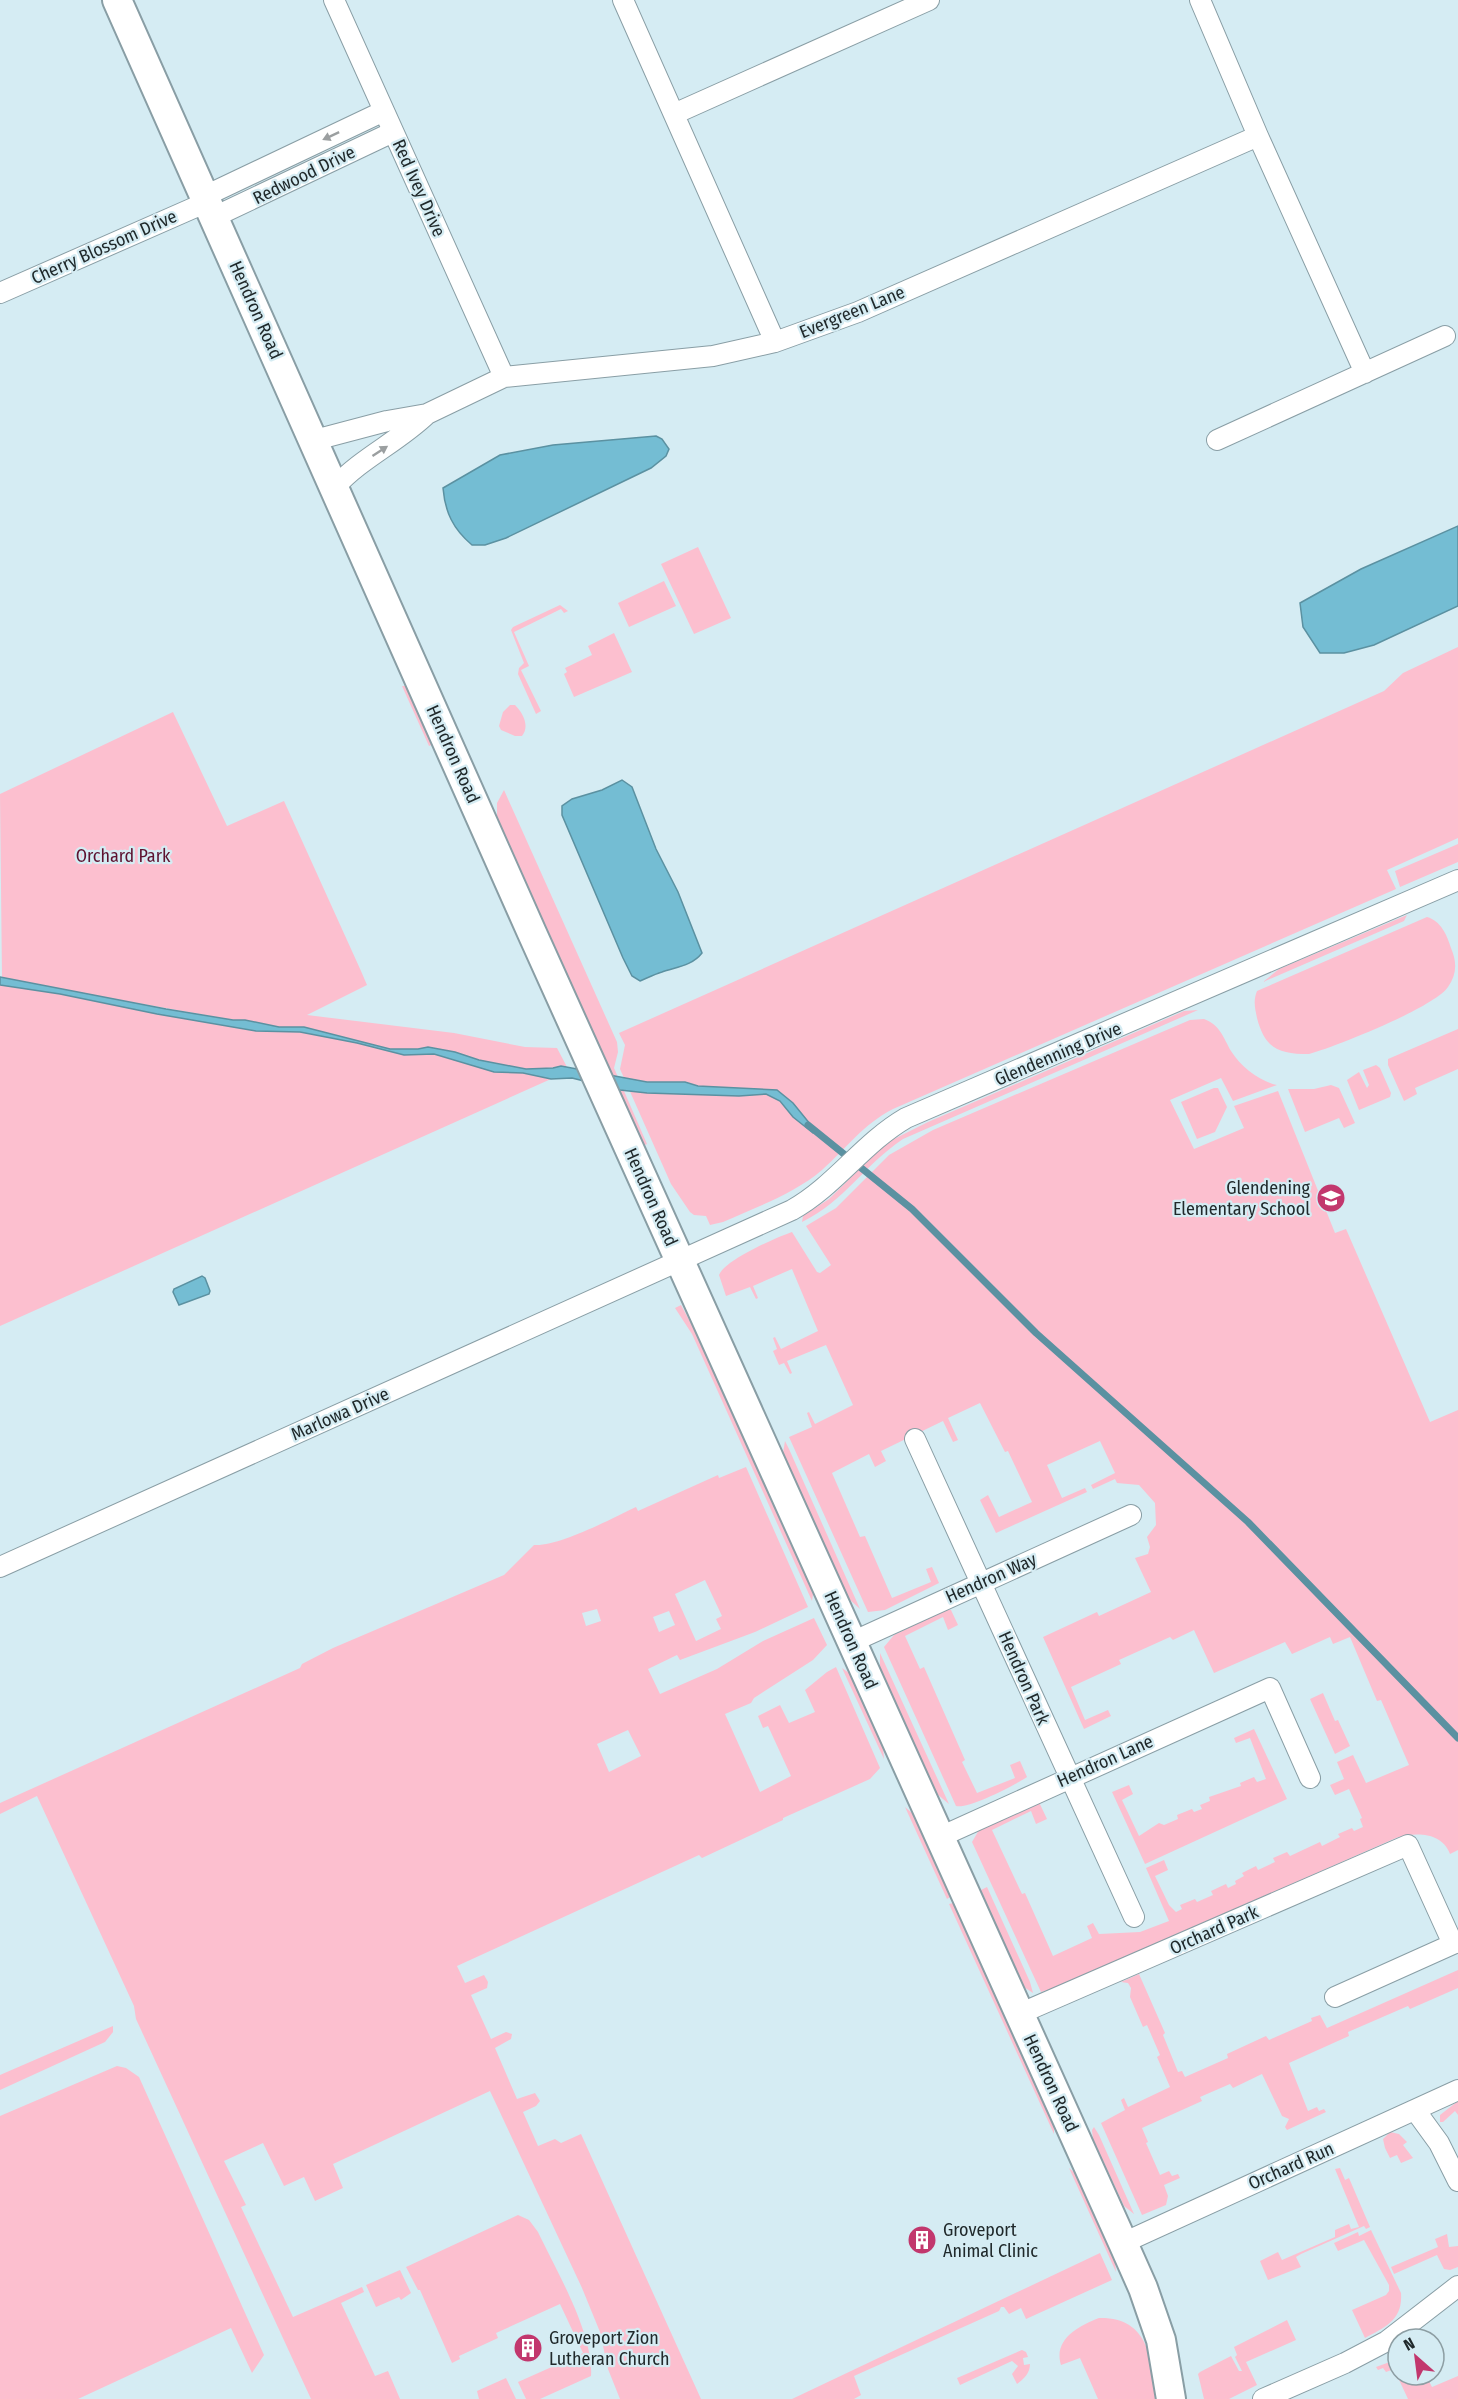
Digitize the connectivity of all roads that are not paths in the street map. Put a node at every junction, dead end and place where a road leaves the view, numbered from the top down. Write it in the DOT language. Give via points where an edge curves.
graph roads {
  1 [pos="117,0"];
  2 [pos="334,0"];
  3 [pos="623,0"];
  4 [pos="929,0"];
  5 [pos="1200,0"];
  6 [pos="384,111"];
  7 [pos="674,114"];
  8 [pos="393,132"];
  9 [pos="1258,136"];
  10 [pos="209,205"];
  11 [pos="0,293"];
  12 [pos="1445,336"];
  13 [pos="775,342"];
  14 [pos="1365,373"];
  15 [pos="504,377"];
  16 [pos="427,414"];
  17 [pos="1217,440"];
  18 [pos="315,441"];
  19 [pos="334,487"];
  20 [pos="1458,880"];
  21 [pos="680,1261"];
  22 [pos="915,1439"];
  23 [pos="1131,1515"];
  24 [pos="0,1567"];
  25 [pos="981,1582"];
  26 [pos="852,1642"];
  27 [pos="1069,1777"];
  28 [pos="1310,1778"];
  29 [pos="940,1837"];
  30 [pos="1134,1917"];
  31 [pos="1335,1997"];
  32 [pos="1019,2014"];
  33 [pos="1458,2090"];
  34 [pos="1415,2110"];
  35 [pos="1458,2181"];
  36 [pos="1123,2243"];
  37 [pos="1458,2286"];
  38 [pos="1172,2399"];
  39 [pos="1263,2399"];
  1 -- 10 [label="street, Hendron Road"];
  2 -- 6 [label="street, Red Ivey Drive"];
  3 -- 7 [label="street"];
  4 -- 7 [label="street"];
  5 -- 9 [label="street"];
  6 -- 8 [label="street, Red Ivey Drive"];
  6 -- 10 [label="street, Redwood Drive, one-way"];
  7 -- 13 [label="street"];
  8 -- 10 [label="street, Redwood Drive"];
  8 -- 15 [label="street, Red Ivey Drive"];
  9 -- 13 [label="street, Evergreen Lane" via="858,312"];
  9 -- 14 [label="street"];
  10 -- 11 [label="street, Cherry Blossom Drive"];
  10 -- 18 [label="street, Hendron Road"];
  12 -- 14 [label="street"];
  13 -- 15 [label="street, Evergreen Lane" via="712,356"];
  14 -- 17 [label="street"];
  15 -- 16 [label="street, Evergreen Lane"];
  16 -- 18 [label="street, Evergreen Lane"];
  19 -- 16 [label="street, Evergreen Lane, one-way" via="350,470 410,431"];
  18 -- 19 [label="street, Hendron Road"];
  19 -- 21 [label="street, Hendron Road"];
  20 -- 21 [label="street, Glendenning Drive" via="906,1118 880,1135 813,1198"];
  21 -- 24 [label="street, Marlowa Drive"];
  21 -- 26 [label="street, Hendron Road"];
  22 -- 25 [label="street, Hendron Park"];
  23 -- 25 [label="street, Hendron Way"];
  25 -- 26 [label="street, Hendron Way"];
  25 -- 27 [label="street, Hendron Park"];
  26 -- 29 [label="street, Hendron Road"];
  27 -- 28 [label="street, Hendron Lane" via="1270,1688"];
  27 -- 29 [label="street, Hendron Lane"];
  27 -- 30 [label="street, Hendron Park"];
  29 -- 32 [label="street, Hendron Road"];
  31 -- 32 [label="street, Orchard Park" via="1453,1944 1408,1845"];
  32 -- 36 [label="street, Hendron Road"];
  33 -- 34 [label="street, Orchard Run"];
  34 -- 35 [label="street"];
  34 -- 36 [label="street, Orchard Run"];
  36 -- 38 [label="street, Hendron Road" via="1158,2331"];
  37 -- 39 [label="street" via="1387,2341"];
}
